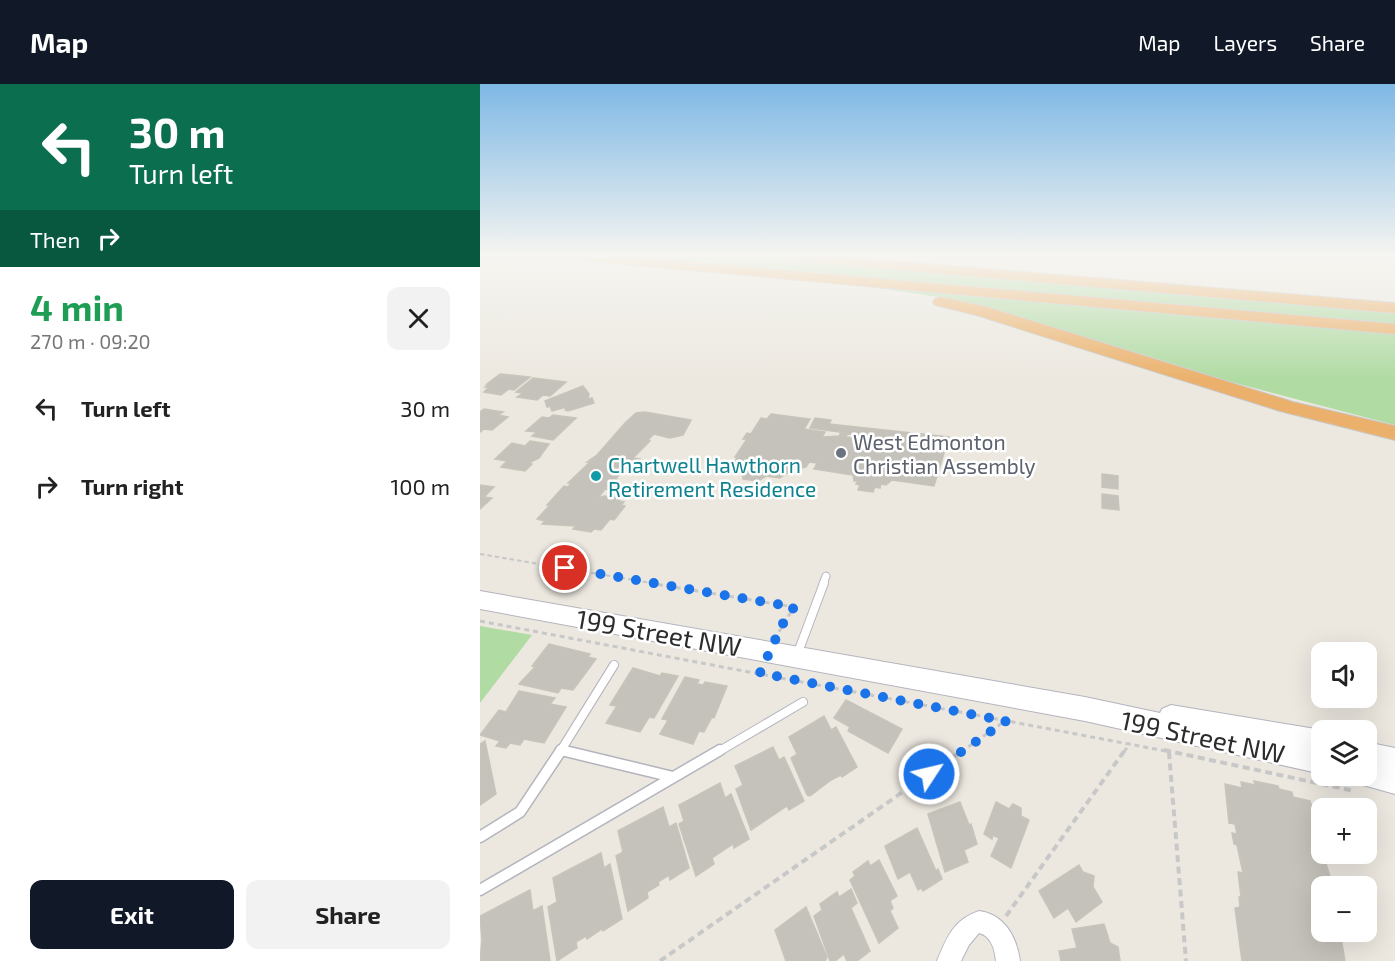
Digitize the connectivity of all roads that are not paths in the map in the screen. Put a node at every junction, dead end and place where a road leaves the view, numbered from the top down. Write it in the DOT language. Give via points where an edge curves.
graph roads {
  1 [pos="911,298"];
  2 [pos="1047,298"];
  3 [pos="1282,298"];
  4 [pos="1395,306"];
  5 [pos="1395,329"];
  6 [pos="1395,433"];
  7 [pos="826,576"];
  8 [pos="480,600"];
  9 [pos="796,657"];
  10 [pos="614,665"];
  11 [pos="803,702"];
  12 [pos="1085,710"];
  13 [pos="1311,741"];
  14 [pos="560,752"];
  15 [pos="1377,758"];
  16 [pos="1311,759"];
  17 [pos="1395,762"];
  18 [pos="673,777"];
  19 [pos="1395,780"];
  20 [pos="1377,782"];
  21 [pos="480,837"];
  22 [pos="480,890"];
  23 [pos="949,961"];
  24 [pos="1008,961"];
  1 -- 6 [label="highway" via="981,311 1287,406"];
  2 -- 5 [label="highway"];
  3 -- 4 [label="highway"];
  7 -- 9 [label="lane"];
  8 -- 9 [label="main road, 199 Street NW"];
  9 -- 12 [label="main road, 199 Street NW"];
  10 -- 14 [label="lane"];
  11 -- 18 [label="lane"];
  12 -- 13 [label="main road, 199 Street NW" via="1172,718"];
  12 -- 16 [label="main road, 199 Street NW"];
  14 -- 18 [label="lane"];
  14 -- 21 [label="lane" via="520,812"];
  15 -- 17 [label="main road"];
  18 -- 22 [label="lane"];
  19 -- 20 [label="main road"];
  23 -- 24 [label="street" via="972,924 988,925 1003,938"];
}
